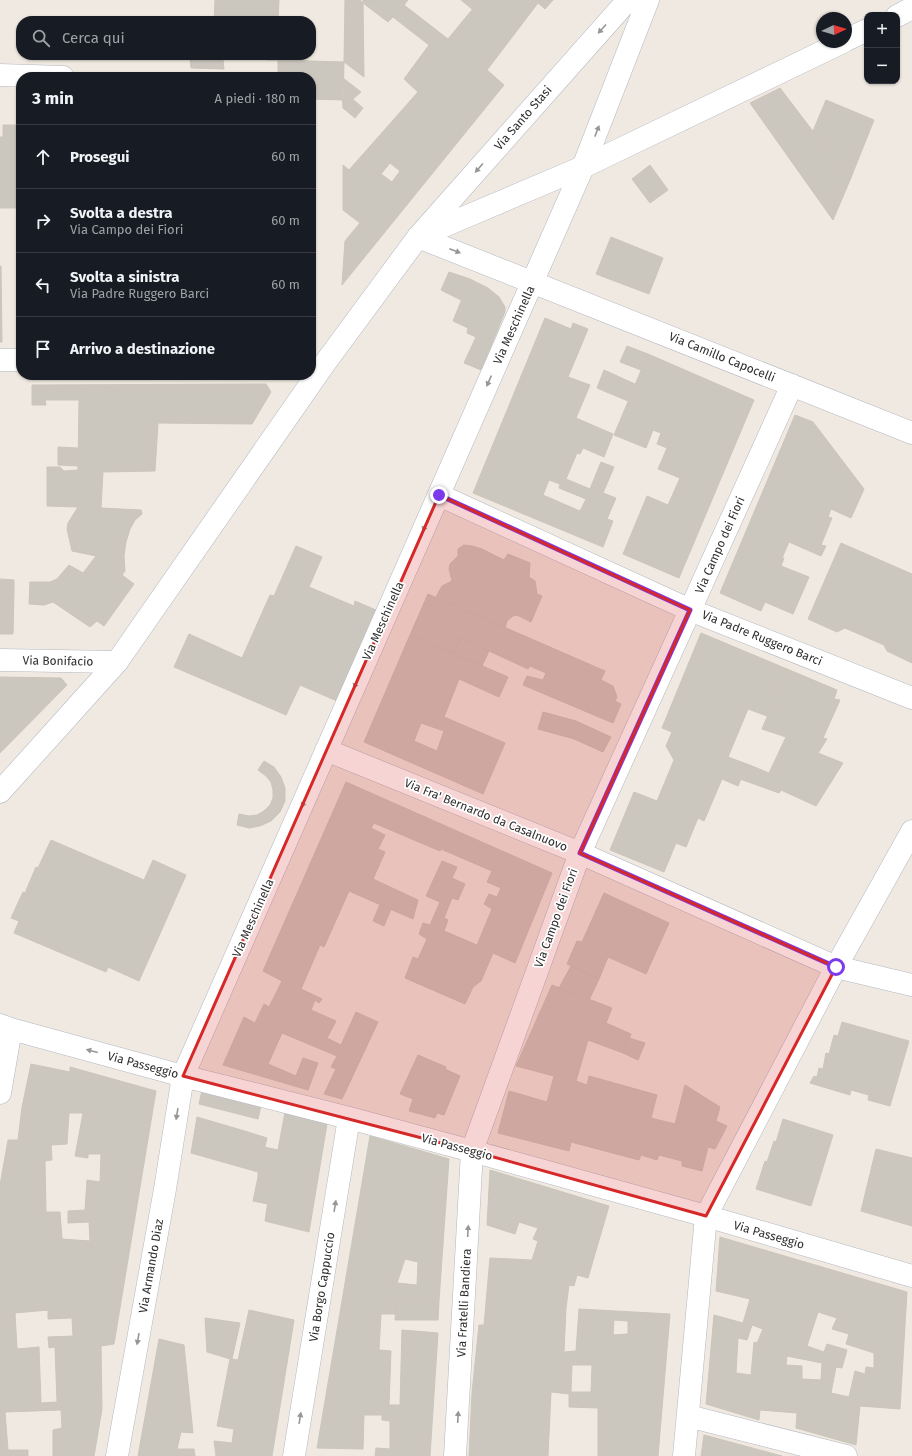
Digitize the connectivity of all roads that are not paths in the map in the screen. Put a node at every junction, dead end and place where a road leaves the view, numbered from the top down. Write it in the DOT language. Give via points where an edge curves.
graph roads {
  1 [pos="628,0"];
  2 [pos="648,0"];
  3 [pos="912,8"];
  4 [pos="900,14"];
  5 [pos="864,31"];
  6 [pos="852,37"];
  7 [pos="830,48"];
  8 [pos="0,75"];
  9 [pos="16,76"];
  10 [pos="583,167"];
  11 [pos="418,237"];
  12 [pos="533,281"];
  13 [pos="0,360"];
  14 [pos="16,360"];
  15 [pos="318,363"];
  16 [pos="307,380"];
  17 [pos="792,385"];
  18 [pos="912,433"];
  19 [pos="439,495"];
  20 [pos="690,610"];
  21 [pos="0,660"];
  22 [pos="117,662"];
  23 [pos="912,698"];
  24 [pos="326,750"];
  25 [pos="0,792"];
  26 [pos="912,831"];
  27 [pos="580,853"];
  28 [pos="836,967"];
  29 [pos="912,985"];
  30 [pos="6,1027"];
  31 [pos="183,1076"];
  32 [pos="0,1093"];
  33 [pos="349,1118"];
  34 [pos="472,1151"];
  35 [pos="706,1216"];
  36 [pos="912,1276"];
  37 [pos="688,1416"];
  38 [pos="117,1456"];
  39 [pos="294,1456"];
  40 [pos="456,1456"];
  41 [pos="684,1456"];
  42 [pos="846,1456"];
  1 -- 11 [label="street, Via Santo Stasi, one-way"];
  10 -- 2 [label="street, one-way"];
  3 -- 4 [label="street"];
  5 -- 6 [label="street"];
  7 -- 10 [label="street"];
  8 -- 9 [label="street"];
  10 -- 11 [label="street"];
  10 -- 12 [label="street, Via Meschinella"];
  11 -- 12 [label="street, Via Camillo Capocelli, one-way"];
  11 -- 15 [label="street, Via Santo Stasi"];
  12 -- 17 [label="street, Via Camillo Capocelli"];
  12 -- 19 [label="street, Via Meschinella, one-way"];
  13 -- 14 [label="street"];
  16 -- 22 [label="street, Via Santo Stasi"];
  17 -- 18 [label="street, Via Camillo Capocelli"];
  17 -- 20 [label="street, Via Campo dei Fiori"];
  19 -- 20 [label="street, Via Padre Ruggero Barci"];
  19 -- 24 [label="street, Via Meschinella, one-way"];
  20 -- 23 [label="street, Via Padre Ruggero Barci"];
  20 -- 27 [label="street, Via Campo dei Fiori"];
  21 -- 22 [label="street, Via Bonifacio"];
  22 -- 25 [label="street, Via Santo Stasi"];
  24 -- 27 [label="street, Via Fra' Bernardo da Casalnuovo"];
  24 -- 31 [label="street, Via Meschinella, one-way"];
  26 -- 28 [label="street"];
  27 -- 28 [label="street, Via Fra' Bernardo da Casalnuovo"];
  27 -- 34 [label="street, Via Campo dei Fiori"];
  28 -- 29 [label="street, Via Fra' Bernardo da Casalnuovo"];
  28 -- 35 [label="street"];
  31 -- 30 [label="street, Via Passeggio, one-way"];
  30 -- 32 [label="street"];
  31 -- 33 [label="street, Via Passeggio"];
  31 -- 38 [label="street, Via Armando Diaz, one-way"];
  33 -- 34 [label="street, Via Passeggio"];
  39 -- 33 [label="street, Via Borgo Cappuccio, one-way"];
  34 -- 35 [label="street, Via Passeggio"];
  40 -- 34 [label="street, Via Fratelli Bandiera, one-way"];
  35 -- 36 [label="street, Via Passeggio"];
  35 -- 37 [label="street"];
  37 -- 41 [label="street"];
  37 -- 42 [label="street"];
}
